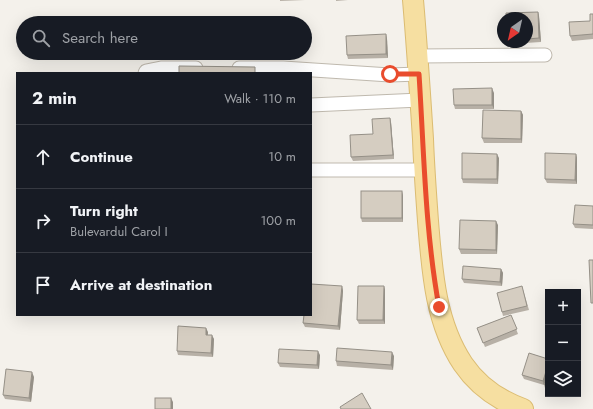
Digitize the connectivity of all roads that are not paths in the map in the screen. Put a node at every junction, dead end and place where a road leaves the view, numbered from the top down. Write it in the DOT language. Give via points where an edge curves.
graph roads {
  1 [pos="413,0"];
  2 [pos="545,55"];
  3 [pos="418,65"];
  4 [pos="207,68"];
  5 [pos="230,68"];
  6 [pos="146,72"];
  7 [pos="420,100"];
  8 [pos="312,105"];
  9 [pos="312,170"];
  10 [pos="424,170"];
  11 [pos="515,408"];
  1 -- 3 [label="main road"];
  2 -- 3 [label="street"];
  3 -- 5 [label="street" via="390,74"];
  3 -- 7 [label="main road"];
  4 -- 6 [label="street" via="161,68"];
  7 -- 8 [label="street"];
  7 -- 10 [label="main road"];
  9 -- 10 [label="street"];
  10 -- 11 [label="main road" via="433,274 445,328 453,346 472,375 484,388"];
}
